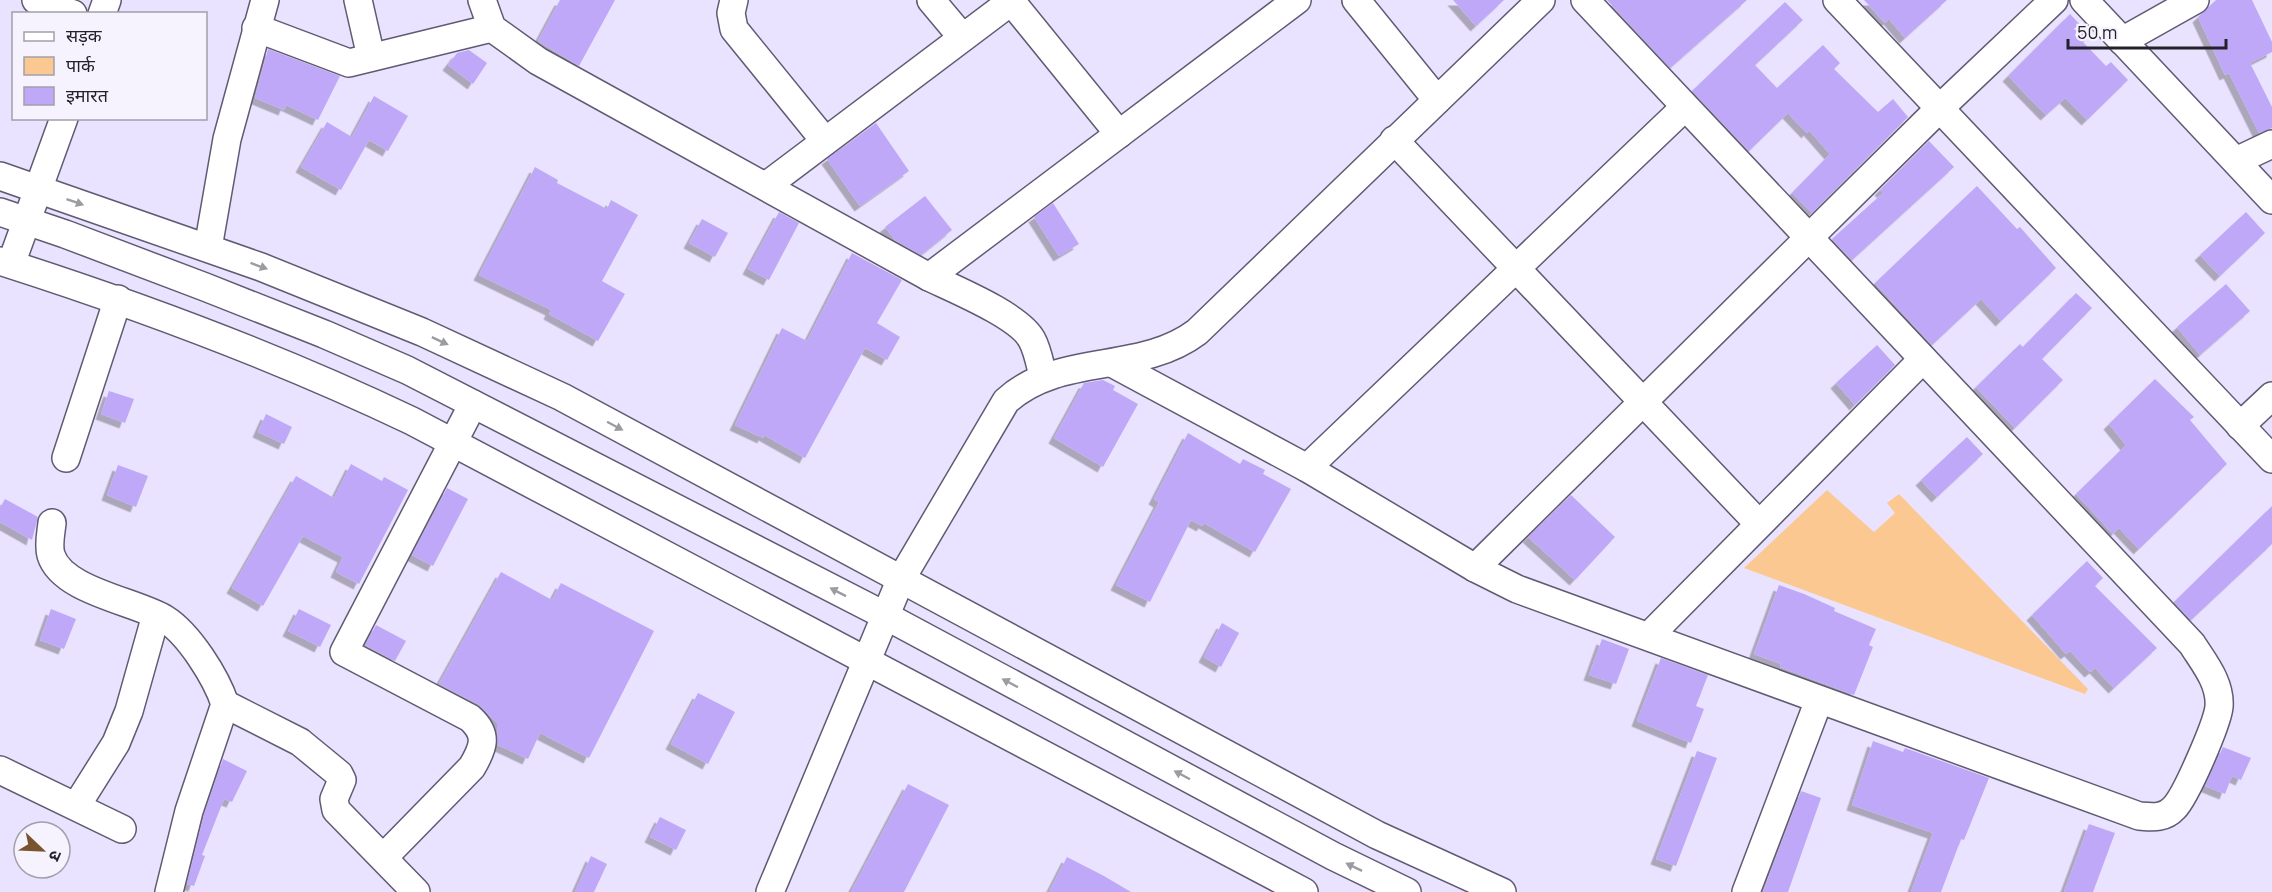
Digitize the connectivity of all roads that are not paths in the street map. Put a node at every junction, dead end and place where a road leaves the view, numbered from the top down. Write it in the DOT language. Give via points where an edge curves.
graph roads {
  1 [pos="36,0"];
  2 [pos="265,0"];
  3 [pos="358,0"];
  4 [pos="482,0"];
  5 [pos="734,0"];
  6 [pos="931,0"];
  7 [pos="1297,0"];
  8 [pos="1356,0"];
  9 [pos="1541,0"];
  10 [pos="1585,0"];
  11 [pos="1837,0"];
  12 [pos="2054,0"];
  13 [pos="2084,0"];
  14 [pos="2195,0"];
  15 [pos="1012,1"];
  16 [pos="68,12"];
  17 [pos="256,28"];
  18 [pos="492,28"];
  19 [pos="962,37"];
  20 [pos="2122,41"];
  21 [pos="371,57"];
  22 [pos="1437,100"];
  23 [pos="1685,107"];
  24 [pos="1940,108"];
  25 [pos="63,120"];
  26 [pos="1119,134"];
  27 [pos="1394,140"];
  28 [pos="825,141"];
  29 [pos="2272,144"];
  30 [pos="2236,161"];
  31 [pos="0,176"];
  32 [pos="766,186"];
  33 [pos="37,189"];
  34 [pos="2272,200"];
  35 [pos="0,212"];
  36 [pos="27,221"];
  37 [pos="1810,237"];
  38 [pos="208,248"];
  39 [pos="5,263"];
  40 [pos="1516,268"];
  41 [pos="929,277"];
  42 [pos="118,299"];
  43 [pos="1923,359"];
  44 [pos="1112,363"];
  45 [pos="1043,376"];
  46 [pos="2272,396"];
  47 [pos="1643,402"];
  48 [pos="473,404"];
  49 [pos="2241,426"];
  50 [pos="454,443"];
  51 [pos="66,458"];
  52 [pos="2272,459"];
  53 [pos="1307,468"];
  54 [pos="52,523"];
  55 [pos="1760,525"];
  56 [pos="1475,568"];
  57 [pos="900,580"];
  58 [pos="156,615"];
  59 [pos="884,615"];
  60 [pos="1649,636"];
  61 [pos="866,660"];
  62 [pos="1819,700"];
  63 [pos="225,704"];
  64 [pos="0,770"];
  65 [pos="77,805"];
  66 [pos="122,828"];
  67 [pos="384,858"];
  68 [pos="169,892"];
  69 [pos="416,892"];
  70 [pos="770,892"];
  71 [pos="1304,892"];
  72 [pos="1407,892"];
  73 [pos="1502,892"];
  74 [pos="1746,892"];
  1 -- 16 [label="street"];
  2 -- 17 [label="street"];
  3 -- 21 [label="street"];
  4 -- 18 [label="street"];
  5 -- 28 [label="street" via="734,29"];
  6 -- 19 [label="street"];
  7 -- 26 [label="street"];
  8 -- 22 [label="street"];
  9 -- 22 [label="street"];
  10 -- 23 [label="street"];
  11 -- 24 [label="street"];
  12 -- 24 [label="street"];
  13 -- 20 [label="street"];
  14 -- 20 [label="street"];
  15 -- 19 [label="street"];
  15 -- 26 [label="street"];
  17 -- 21 [label="street" via="350,63"];
  17 -- 38 [label="street" via="226,139"];
  18 -- 21 [label="street"];
  18 -- 32 [label="street" via="538,61"];
  19 -- 28 [label="street"];
  20 -- 30 [label="street"];
  22 -- 27 [label="street"];
  23 -- 37 [label="street"];
  23 -- 40 [label="street"];
  24 -- 37 [label="street"];
  24 -- 49 [label="street"];
  25 -- 33 [label="street"];
  26 -- 41 [label="street"];
  27 -- 40 [label="street"];
  27 -- 44 [label="street" via="1197,332 1180,345 1156,354"];
  28 -- 32 [label="street"];
  29 -- 30 [label="street"];
  30 -- 34 [label="street"];
  31 -- 33 [label="street"];
  32 -- 41 [label="street"];
  33 -- 36 [label="street"];
  33 -- 38 [label="street, one-way"];
  35 -- 36 [label="street"];
  36 -- 39 [label="street"];
  36 -- 48 [label="street" via="324,334"];
  37 -- 43 [label="street"];
  37 -- 47 [label="street"];
  38 -- 57 [label="street, one-way" via="422,332 562,397"];
  39 -- 42 [label="street"];
  40 -- 47 [label="street"];
  40 -- 53 [label="street"];
  41 -- 45 [label="street" via="991,307 1020,327 1032,339"];
  42 -- 50 [label="street" via="326,380"];
  42 -- 51 [label="street"];
  43 -- 55 [label="street"];
  43 -- 62 [label="street" via="2192,644 2214,679 2218,707 2185,791 2173,809 2158,818 2139,816"];
  44 -- 45 [label="street"];
  44 -- 53 [label="street"];
  45 -- 57 [label="street" via="1006,401"];
  46 -- 49 [label="street"];
  47 -- 55 [label="street"];
  47 -- 56 [label="street"];
  48 -- 50 [label="street"];
  59 -- 48 [label="street, one-way"];
  49 -- 52 [label="street"];
  50 -- 61 [label="street"];
  50 -- 67 [label="street" via="344,652 470,718 484,739 471,767"];
  53 -- 56 [label="street"];
  54 -- 58 [label="street" via="51,556 61,571 76,582"];
  55 -- 60 [label="street"];
  56 -- 60 [label="street" via="1568,610"];
  57 -- 59 [label="street"];
  57 -- 73 [label="street" via="1377,835"];
  58 -- 63 [label="street" via="177,628 193,647"];
  58 -- 65 [label="street" via="116,743"];
  59 -- 61 [label="street"];
  72 -- 59 [label="street, one-way" via="1322,851"];
  60 -- 62 [label="street"];
  61 -- 70 [label="street"];
  61 -- 71 [label="street"];
  62 -- 74 [label="street"];
  63 -- 67 [label="street" via="300,742 339,774 342,780 334,799 336,810"];
  63 -- 68 [label="street" via="189,810"];
  64 -- 65 [label="street"];
  65 -- 66 [label="street"];
  67 -- 69 [label="street"];
}
